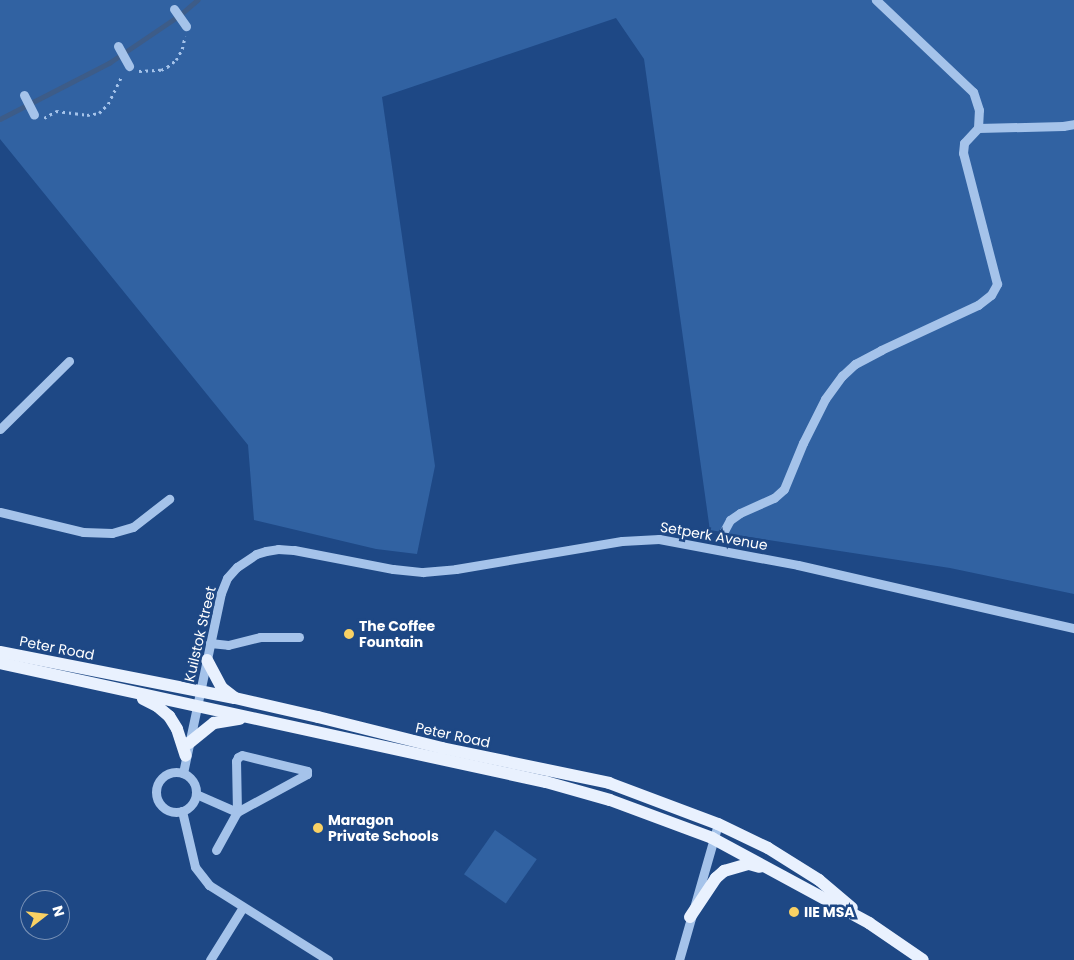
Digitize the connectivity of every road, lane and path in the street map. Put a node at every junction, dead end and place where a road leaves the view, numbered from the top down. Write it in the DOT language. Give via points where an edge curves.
graph roads {
  1 [pos="876,0"];
  2 [pos="174,8"];
  3 [pos="185,25"];
  4 [pos="118,46"];
  5 [pos="128,64"];
  6 [pos="24,95"];
  7 [pos="33,114"];
  8 [pos="1074,124"];
  9 [pos="978,128"];
  10 [pos="70,361"];
  11 [pos="0,429"];
  12 [pos="169,499"];
  13 [pos="0,512"];
  14 [pos="723,534"];
  15 [pos="256,554"];
  16 [pos="1074,628"];
  17 [pos="299,637"];
  18 [pos="210,644"];
  19 [pos="0,652"];
  20 [pos="207,660"];
  21 [pos="0,663"];
  22 [pos="124,691"];
  23 [pos="234,698"];
  24 [pos="199,699"];
  25 [pos="250,718"];
  26 [pos="189,742"];
  27 [pos="186,756"];
  28 [pos="183,773"];
  29 [pos="196,794"];
  30 [pos="182,811"];
  31 [pos="237,812"];
  32 [pos="718,824"];
  33 [pos="712,838"];
  34 [pos="216,850"];
  35 [pos="781,874"];
  36 [pos="243,907"];
  37 [pos="690,917"];
  38 [pos="869,923"];
  39 [pos="210,960"];
  40 [pos="328,960"];
  41 [pos="679,960"];
  42 [pos="923,960"];
  1 -- 9 [label="street" via="973,92 979,110"];
  2 -- 3 [label="street"];
  3 -- 5 [label="path" via="182,49 167,67 143,73"];
  4 -- 5 [label="street"];
  5 -- 7 [label="path" via="99,113 87,115 64,111 45,118 37,118"];
  6 -- 7 [label="street"];
  8 -- 9 [label="street"];
  9 -- 14 [label="street" via="964,143 964,153 997,284 992,295 848,370 824,399 784,489 774,498 730,520"];
  10 -- 11 [label="street"];
  12 -- 13 [label="street" via="133,527 112,533 82,532"];
  15 -- 16 [label="street, Setperk Avenue" via="278,549 294,550 423,572 622,541 659,539 798,565"];
  15 -- 18 [label="street, Kuilstok Street" via="227,578"];
  17 -- 18 [label="street" via="260,637 228,645"];
  18 -- 20 [label="street, Kuilstok Street"];
  19 -- 24 [label="main road, Peter Road"];
  20 -- 23 [label="main road" via="222,688"];
  20 -- 24 [label="street, Kuilstok Street"];
  21 -- 22 [label="main road, Peter Road"];
  22 -- 24 [label="main road, Peter Road"];
  22 -- 27 [label="main road" via="157,706 168,716"];
  23 -- 24 [label="main road, Peter Road"];
  23 -- 32 [label="main road, Peter Road" via="442,748 608,782"];
  24 -- 25 [label="main road, Peter Road"];
  24 -- 26 [label="street, Kuilstok Street"];
  25 -- 26 [label="main road" via="214,724"];
  25 -- 33 [label="main road, Peter Road" via="546,782 610,800"];
  26 -- 27 [label="street, Kuilstok Street"];
  27 -- 28 [label="street, Kuilstok Street"];
  28 -- 29 [label="street" via="193,781"];
  28 -- 30 [label="street" via="164,776 157,787 161,805"];
  29 -- 30 [label="street" via="190,806"];
  29 -- 31 [label="street"];
  30 -- 36 [label="street" via="195,867 209,885"];
  31 -- 31 [label="street" via="238,757 242,755 307,770 307,774"];
  31 -- 34 [label="street"];
  32 -- 33 [label="street"];
  32 -- 38 [label="main road, Peter Road" via="794,863"];
  33 -- 35 [label="main road, Peter Road"];
  33 -- 37 [label="street"];
  35 -- 37 [label="main road" via="749,864 724,871"];
  35 -- 38 [label="main road, Peter Road"];
  36 -- 39 [label="street"];
  36 -- 40 [label="street"];
  37 -- 41 [label="street"];
  38 -- 42 [label="main road, Peter Road"];
}
